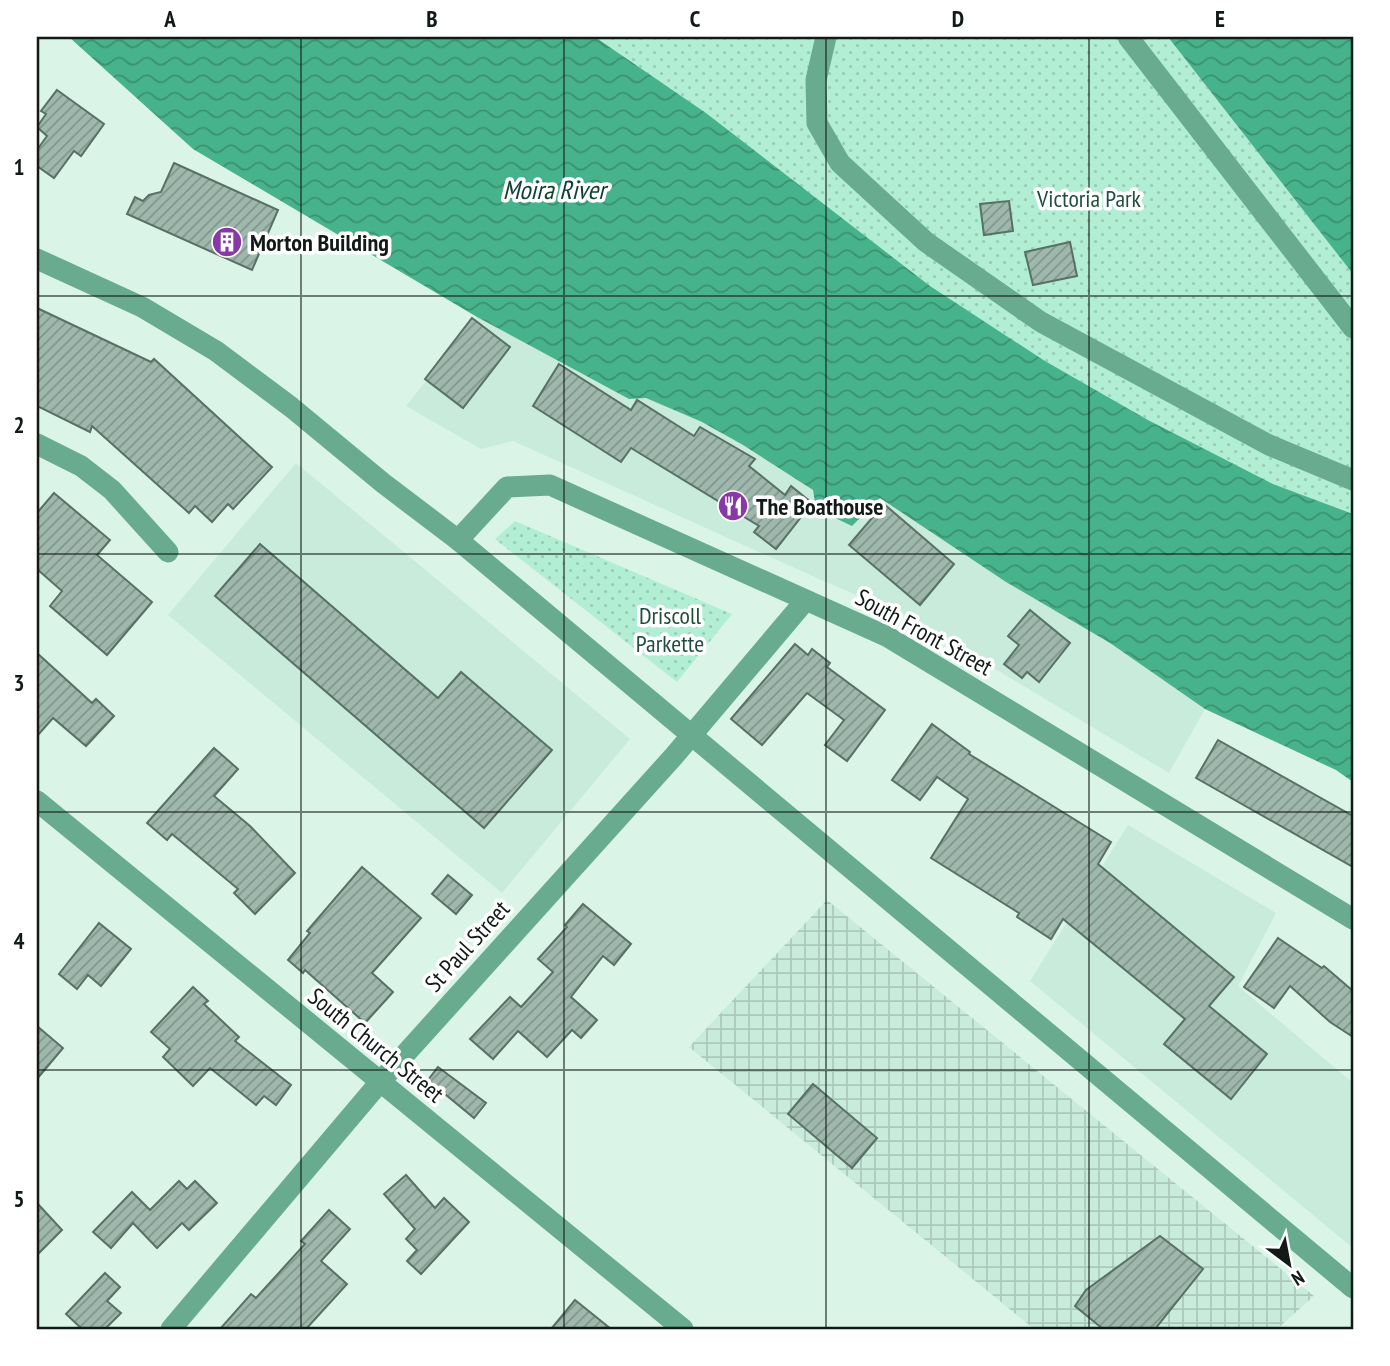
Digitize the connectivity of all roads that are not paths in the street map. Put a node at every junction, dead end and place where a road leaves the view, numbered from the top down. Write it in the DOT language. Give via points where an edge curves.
graph roads {
  1 [pos="826,37"];
  2 [pos="1128,37"];
  3 [pos="37,259"];
  4 [pos="1353,328"];
  5 [pos="37,443"];
  6 [pos="1353,480"];
  7 [pos="458,540"];
  8 [pos="168,552"];
  9 [pos="805,601"];
  10 [pos="691,736"];
  11 [pos="37,801"];
  12 [pos="1353,919"];
  13 [pos="380,1082"];
  14 [pos="1353,1288"];
  15 [pos="171,1329"];
  16 [pos="683,1329"];
  1 -- 6 [label="street" via="816,80 817,123 840,163 926,242 1041,322 1269,445"];
  2 -- 4 [label="street"];
  3 -- 7 [label="street" via="142,307 216,351"];
  5 -- 8 [label="street" via="81,466 112,490"];
  7 -- 9 [label="street, South Front Street" via="507,487 550,485"];
  7 -- 10 [label="street"];
  9 -- 10 [label="street, St Paul Street"];
  9 -- 12 [label="street, South Front Street" via="888,637"];
  10 -- 13 [label="street, St Paul Street"];
  10 -- 14 [label="street"];
  11 -- 13 [label="street, South Church Street"];
  13 -- 15 [label="street, St Paul Street"];
  13 -- 16 [label="street, South Church Street"];
}
